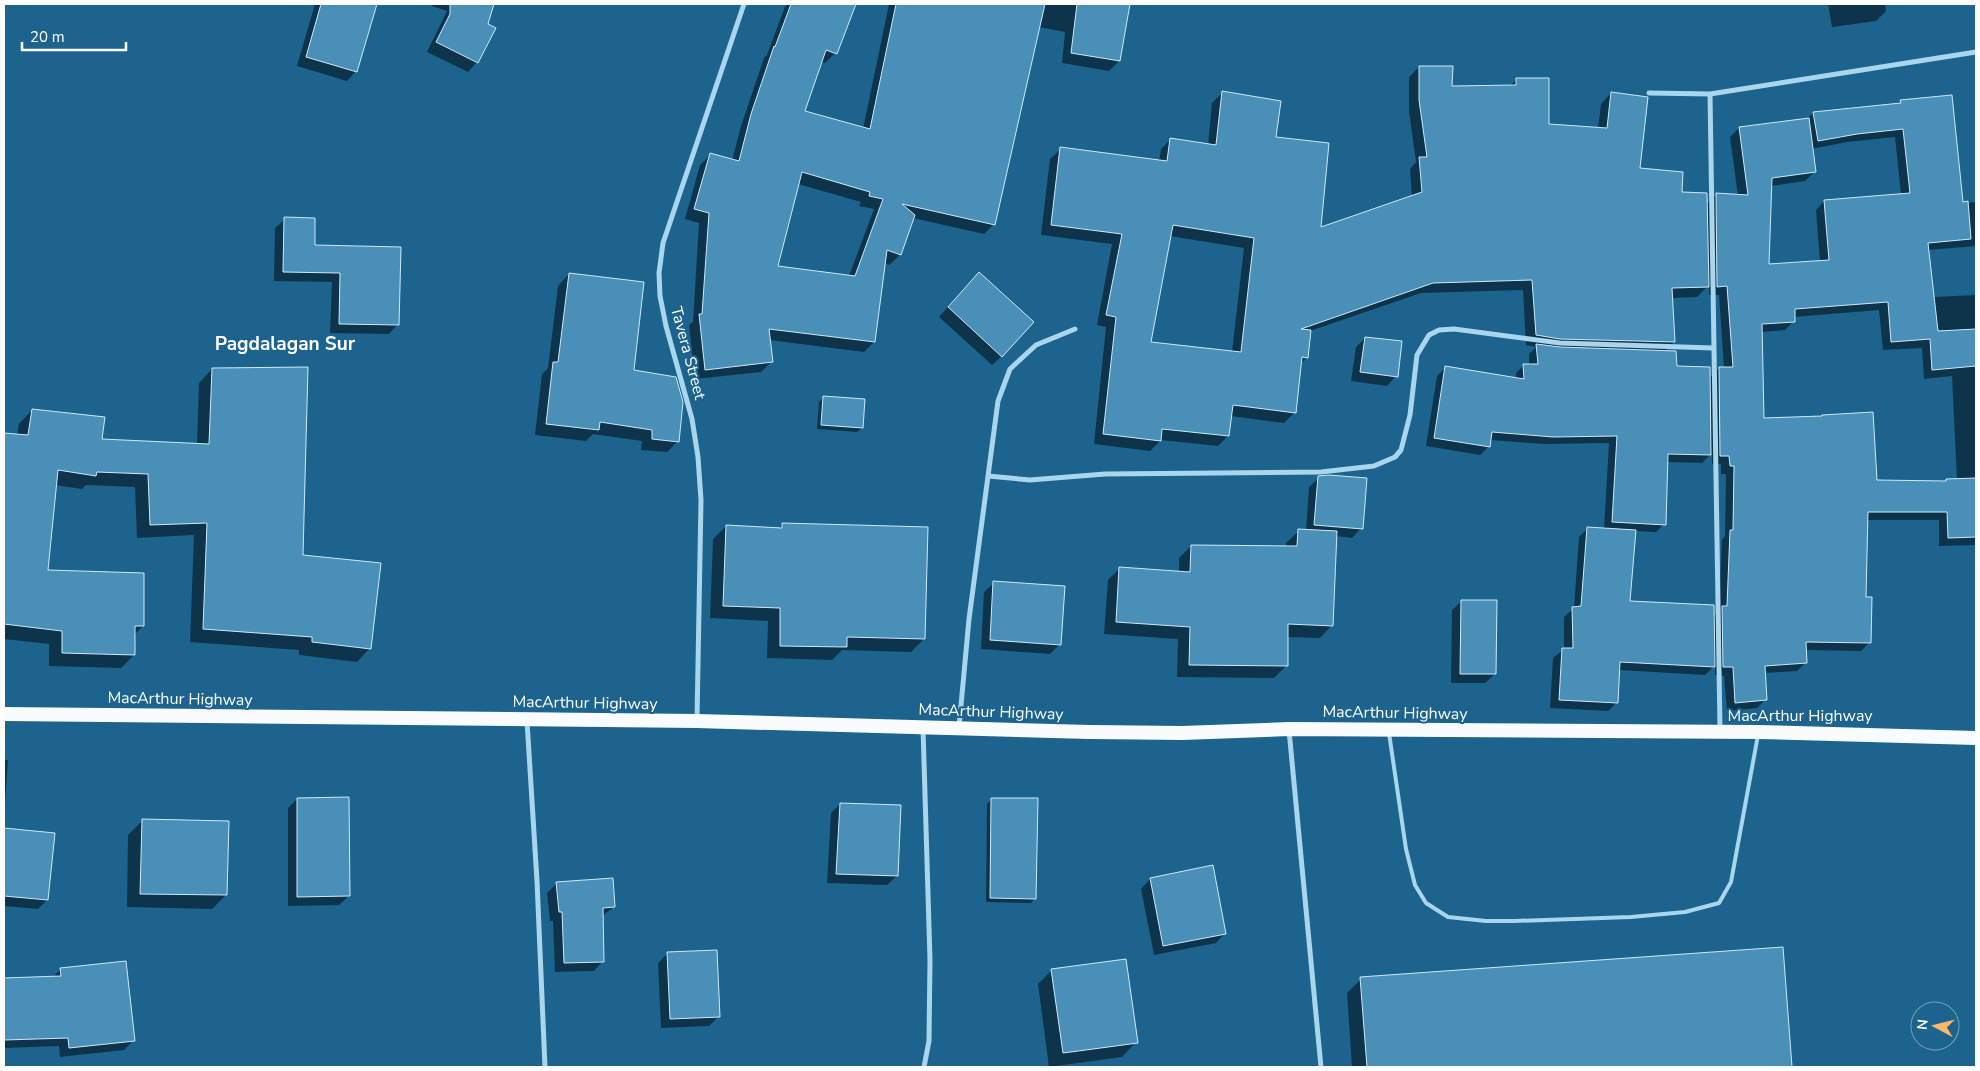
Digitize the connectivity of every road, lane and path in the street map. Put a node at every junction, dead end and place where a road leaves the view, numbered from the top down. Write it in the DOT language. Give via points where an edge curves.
graph roads {
  1 [pos="744,4"];
  2 [pos="1976,52"];
  3 [pos="1649,93"];
  4 [pos="1710,94"];
  5 [pos="1075,330"];
  6 [pos="1713,348"];
  7 [pos="988,476"];
  8 [pos="4,714"];
  9 [pos="527,720"];
  10 [pos="697,721"];
  11 [pos="923,727"];
  12 [pos="959,728"];
  13 [pos="1289,729"];
  14 [pos="1388,731"];
  15 [pos="1758,732"];
  16 [pos="1720,733"];
  17 [pos="1976,738"];
  18 [pos="545,1067"];
  19 [pos="924,1067"];
  20 [pos="1321,1067"];
  1 -- 10 [label="street, Tavera Street" via="663,242 659,273 666,326 692,419 698,457"];
  2 -- 4 [label="street"];
  3 -- 4 [label="street"];
  4 -- 6 [label="street"];
  5 -- 7 [label="street" via="1036,345 1010,369 998,401"];
  6 -- 7 [label="street" via="1560,343 1454,329 1439,330 1429,335 1417,355 1410,415 1401,450 1395,457 1374,466 1321,472 1105,474 1030,480"];
  6 -- 16 [label="street"];
  7 -- 12 [label="street" via="968,619"];
  8 -- 9 [label="highway, MacArthur Highway"];
  9 -- 10 [label="highway, MacArthur Highway"];
  9 -- 18 [label="street"];
  10 -- 11 [label="highway, MacArthur Highway"];
  11 -- 12 [label="highway, MacArthur Highway"];
  11 -- 19 [label="street" via="930,960 929,1041"];
  12 -- 13 [label="highway, MacArthur Highway" via="1182,733"];
  13 -- 14 [label="highway, MacArthur Highway"];
  13 -- 20 [label="street"];
  14 -- 15 [label="lane" via="1406,849 1415,884 1426,903 1448,917 1506,921 1631,917 1685,912 1719,903 1731,882"];
  14 -- 16 [label="highway, MacArthur Highway"];
  15 -- 16 [label="highway, MacArthur Highway"];
  15 -- 17 [label="highway, MacArthur Highway"];
}
